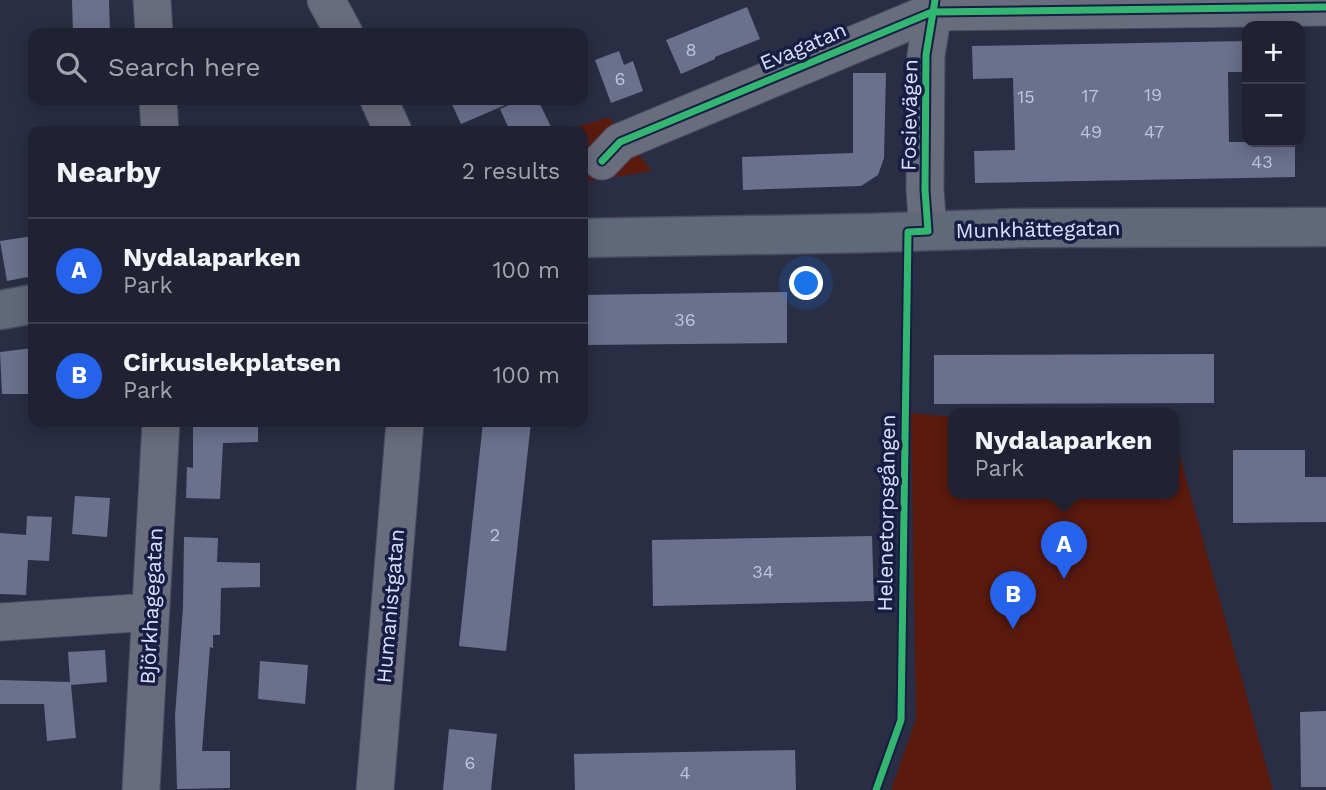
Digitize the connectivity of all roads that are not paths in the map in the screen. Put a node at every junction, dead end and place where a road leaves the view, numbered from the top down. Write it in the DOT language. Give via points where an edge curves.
graph roads {
  1 [pos="152,0"];
  2 [pos="326,0"];
  3 [pos="934,6"];
  4 [pos="1326,7"];
  5 [pos="154,28"];
  6 [pos="341,28"];
  7 [pos="158,105"];
  8 [pos="381,105"];
  9 [pos="160,126"];
  10 [pos="391,126"];
  11 [pos="602,161"];
  12 [pos="1326,227"];
  13 [pos="928,231"];
  14 [pos="588,238"];
  15 [pos="28,305"];
  16 [pos="0,310"];
  17 [pos="161,427"];
  18 [pos="405,427"];
  19 [pos="150,612"];
  20 [pos="0,622"];
  21 [pos="141,790"];
  22 [pos="375,790"];
  1 -- 5 [label="street"];
  2 -- 6 [label="street"];
  3 -- 4 [label="street, Evagatan"];
  3 -- 11 [label="street, Evagatan" via="620,142"];
  3 -- 13 [label="street, Fosievägen" via="926,55"];
  7 -- 9 [label="street"];
  8 -- 10 [label="street"];
  12 -- 13 [label="main road, Munkhättegatan"];
  13 -- 14 [label="main road, Munkhättegatan"];
  15 -- 16 [label="main road"];
  17 -- 19 [label="street, Björkhagegatan"];
  18 -- 22 [label="street, Humanistgatan"];
  19 -- 20 [label="street"];
  19 -- 21 [label="street, Björkhagegatan"];
}
